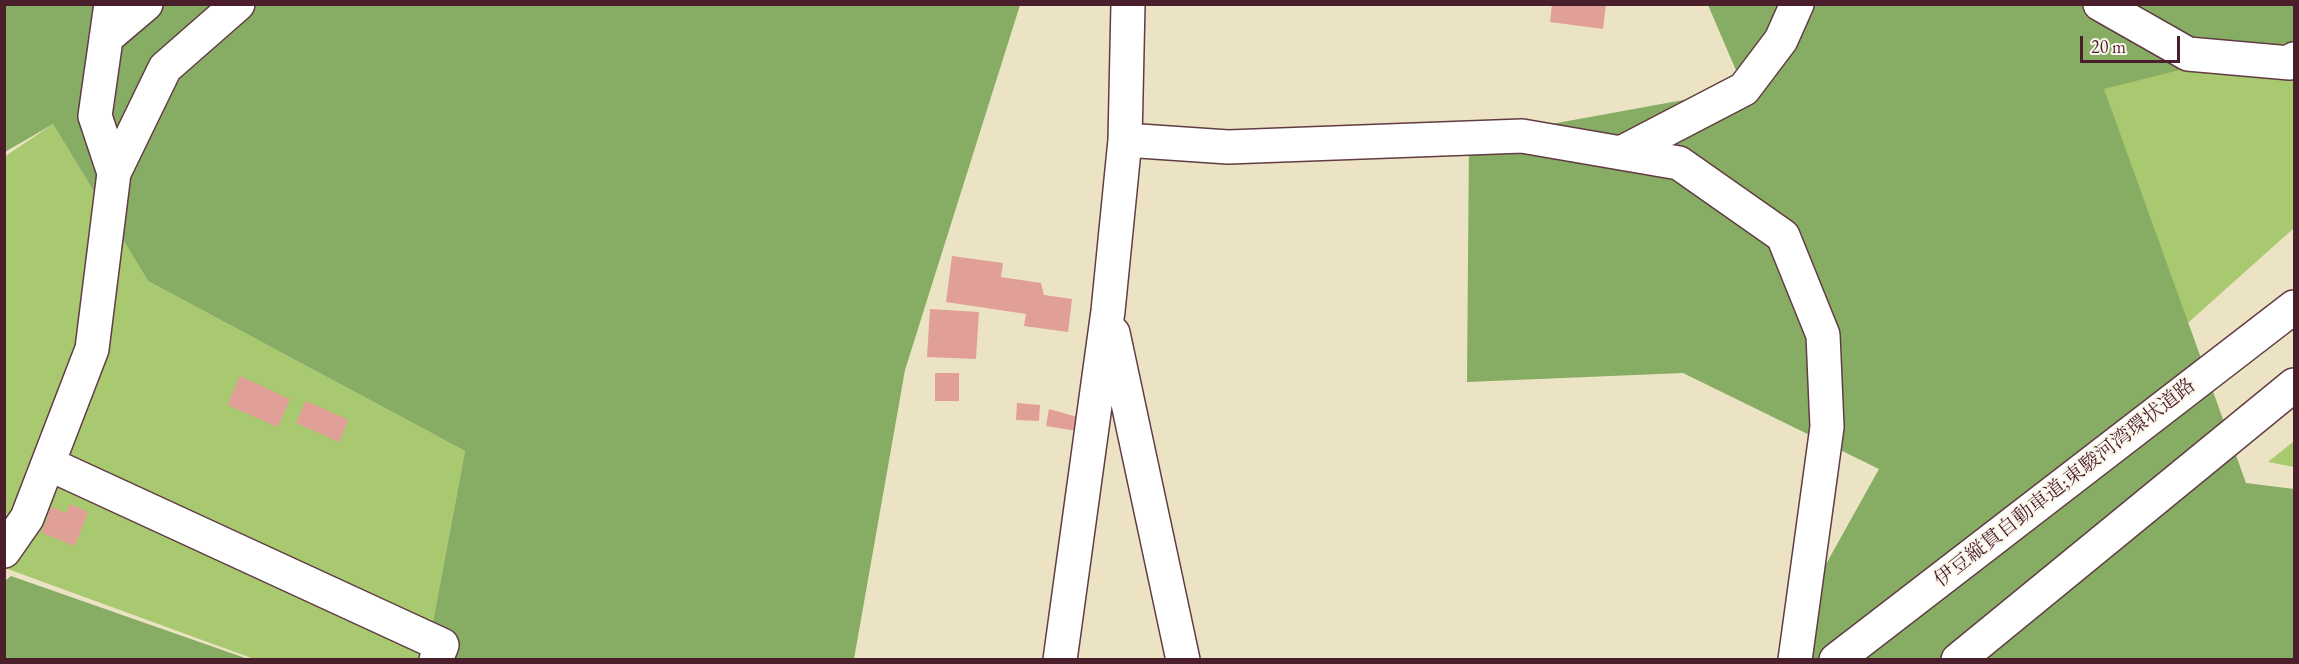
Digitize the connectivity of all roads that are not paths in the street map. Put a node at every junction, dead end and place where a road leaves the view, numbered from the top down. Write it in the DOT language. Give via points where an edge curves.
graph roads {
  1 [pos="111,4"];
  2 [pos="146,4"];
  3 [pos="238,4"];
  4 [pos="1128,4"];
  5 [pos="1797,4"];
  6 [pos="2100,4"];
  7 [pos="106,38"];
  8 [pos="2295,59"];
  9 [pos="1125,140"];
  10 [pos="1622,153"];
  11 [pos="114,173"];
  12 [pos="2295,307"];
  13 [pos="1108,311"];
  14 [pos="2295,385"];
  15 [pos="49,464"];
  16 [pos="4,551"];
  17 [pos="436,660"];
  18 [pos="1060,660"];
  19 [pos="1183,660"];
  20 [pos="1795,660"];
  21 [pos="1836,660"];
  22 [pos="1958,660"];
  1 -- 7 [label="main road"];
  2 -- 7 [label="main road"];
  3 -- 11 [label="main road" via="165,68"];
  4 -- 9 [label="main road"];
  5 -- 10 [label="main road" via="1781,40 1744,88"];
  6 -- 8 [label="main road" via="2188,54 2290,63"];
  7 -- 11 [label="main road" via="95,116"];
  9 -- 10 [label="main road" via="1228,147 1522,136"];
  9 -- 13 [label="main road"];
  10 -- 20 [label="main road" via="1679,162 1783,236 1823,335 1827,426"];
  11 -- 15 [label="main road" via="92,349"];
  12 -- 21 [label="main road, 伊豆縦貫自動車道;東駿河湾環状道路"];
  13 -- 18 [label="main road"];
  13 -- 19 [label="main road"];
  14 -- 22 [label="main road"];
  15 -- 16 [label="main road" via="27,518"];
  15 -- 17 [label="main road" via="442,645"];
}
